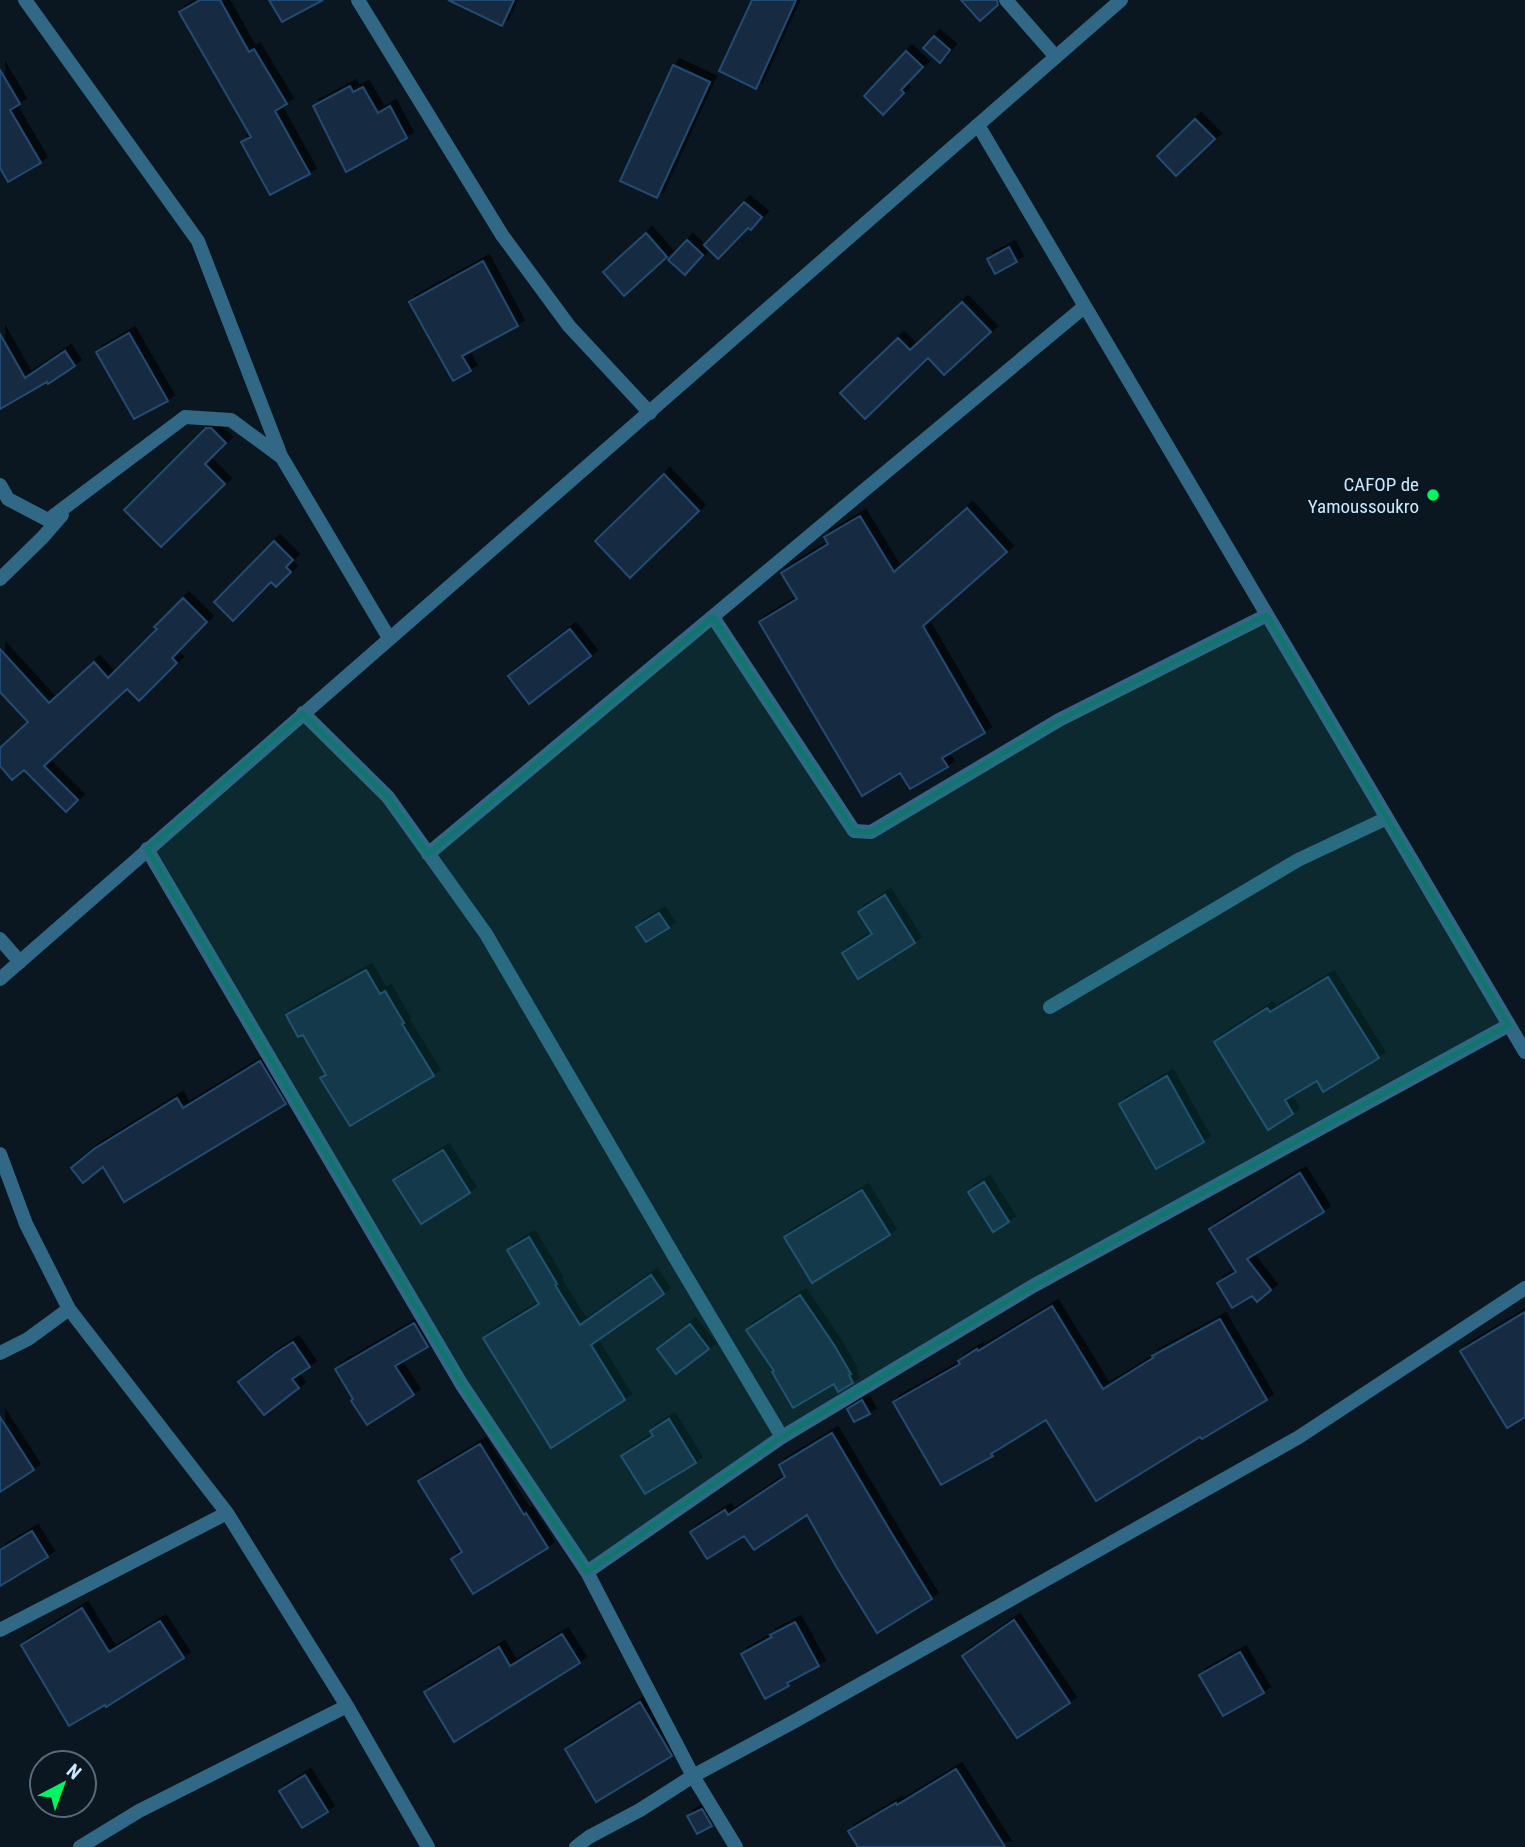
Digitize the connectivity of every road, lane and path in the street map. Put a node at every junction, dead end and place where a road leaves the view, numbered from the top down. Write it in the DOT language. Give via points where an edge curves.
graph roads {
  1 [pos="25,0"];
  2 [pos="358,0"];
  3 [pos="1006,0"];
  4 [pos="1121,0"];
  5 [pos="1056,57"];
  6 [pos="978,125"];
  7 [pos="1084,307"];
  8 [pos="650,413"];
  9 [pos="281,456"];
  10 [pos="0,485"];
  11 [pos="72,503"];
  12 [pos="0,579"];
  13 [pos="1267,615"];
  14 [pos="713,617"];
  15 [pos="389,638"];
  16 [pos="303,713"];
  17 [pos="1387,818"];
  18 [pos="147,849"];
  19 [pos="428,854"];
  20 [pos="0,939"];
  21 [pos="20,961"];
  22 [pos="0,979"];
  23 [pos="1051,1007"];
  24 [pos="1509,1025"];
  25 [pos="1525,1052"];
  26 [pos="0,1154"];
  27 [pos="1525,1288"];
  28 [pos="69,1309"];
  29 [pos="0,1353"];
  30 [pos="782,1437"];
  31 [pos="227,1513"];
  32 [pos="587,1572"];
  33 [pos="0,1630"];
  34 [pos="347,1706"];
  35 [pos="692,1776"];
  36 [pos="80,1847"];
  37 [pos="428,1847"];
  38 [pos="576,1847"];
  39 [pos="736,1847"];
  1 -- 9 [label="street" via="198,241"];
  2 -- 8 [label="street" via="502,235 569,326"];
  3 -- 5 [label="street"];
  4 -- 5 [label="street"];
  5 -- 6 [label="street"];
  6 -- 7 [label="street"];
  6 -- 8 [label="street"];
  7 -- 13 [label="street"];
  7 -- 14 [label="street"];
  8 -- 15 [label="street"];
  9 -- 11 [label="street" via="231,420 185,417"];
  9 -- 15 [label="street"];
  10 -- 11 [label="street" via="8,499 48,520"];
  11 -- 12 [label="street"];
  13 -- 14 [label="street" via="1059,720 872,832 854,831"];
  13 -- 17 [label="street"];
  14 -- 19 [label="street"];
  15 -- 16 [label="street"];
  16 -- 18 [label="street"];
  16 -- 19 [label="street" via="388,797"];
  17 -- 23 [label="street" via="1298,860"];
  17 -- 24 [label="street"];
  18 -- 21 [label="street"];
  18 -- 32 [label="street" via="462,1385"];
  19 -- 30 [label="street" via="486,934"];
  20 -- 21 [label="street"];
  21 -- 22 [label="street"];
  24 -- 25 [label="street"];
  24 -- 30 [label="street" via="1033,1286"];
  26 -- 28 [label="street" via="26,1224"];
  27 -- 35 [label="street" via="1299,1437"];
  28 -- 29 [label="street"];
  28 -- 31 [label="street"];
  30 -- 32 [label="street"];
  31 -- 33 [label="street"];
  31 -- 34 [label="street"];
  32 -- 35 [label="street"];
  34 -- 36 [label="street" via="138,1811"];
  34 -- 37 [label="street"];
  35 -- 38 [label="street"];
  35 -- 39 [label="street"];
}
